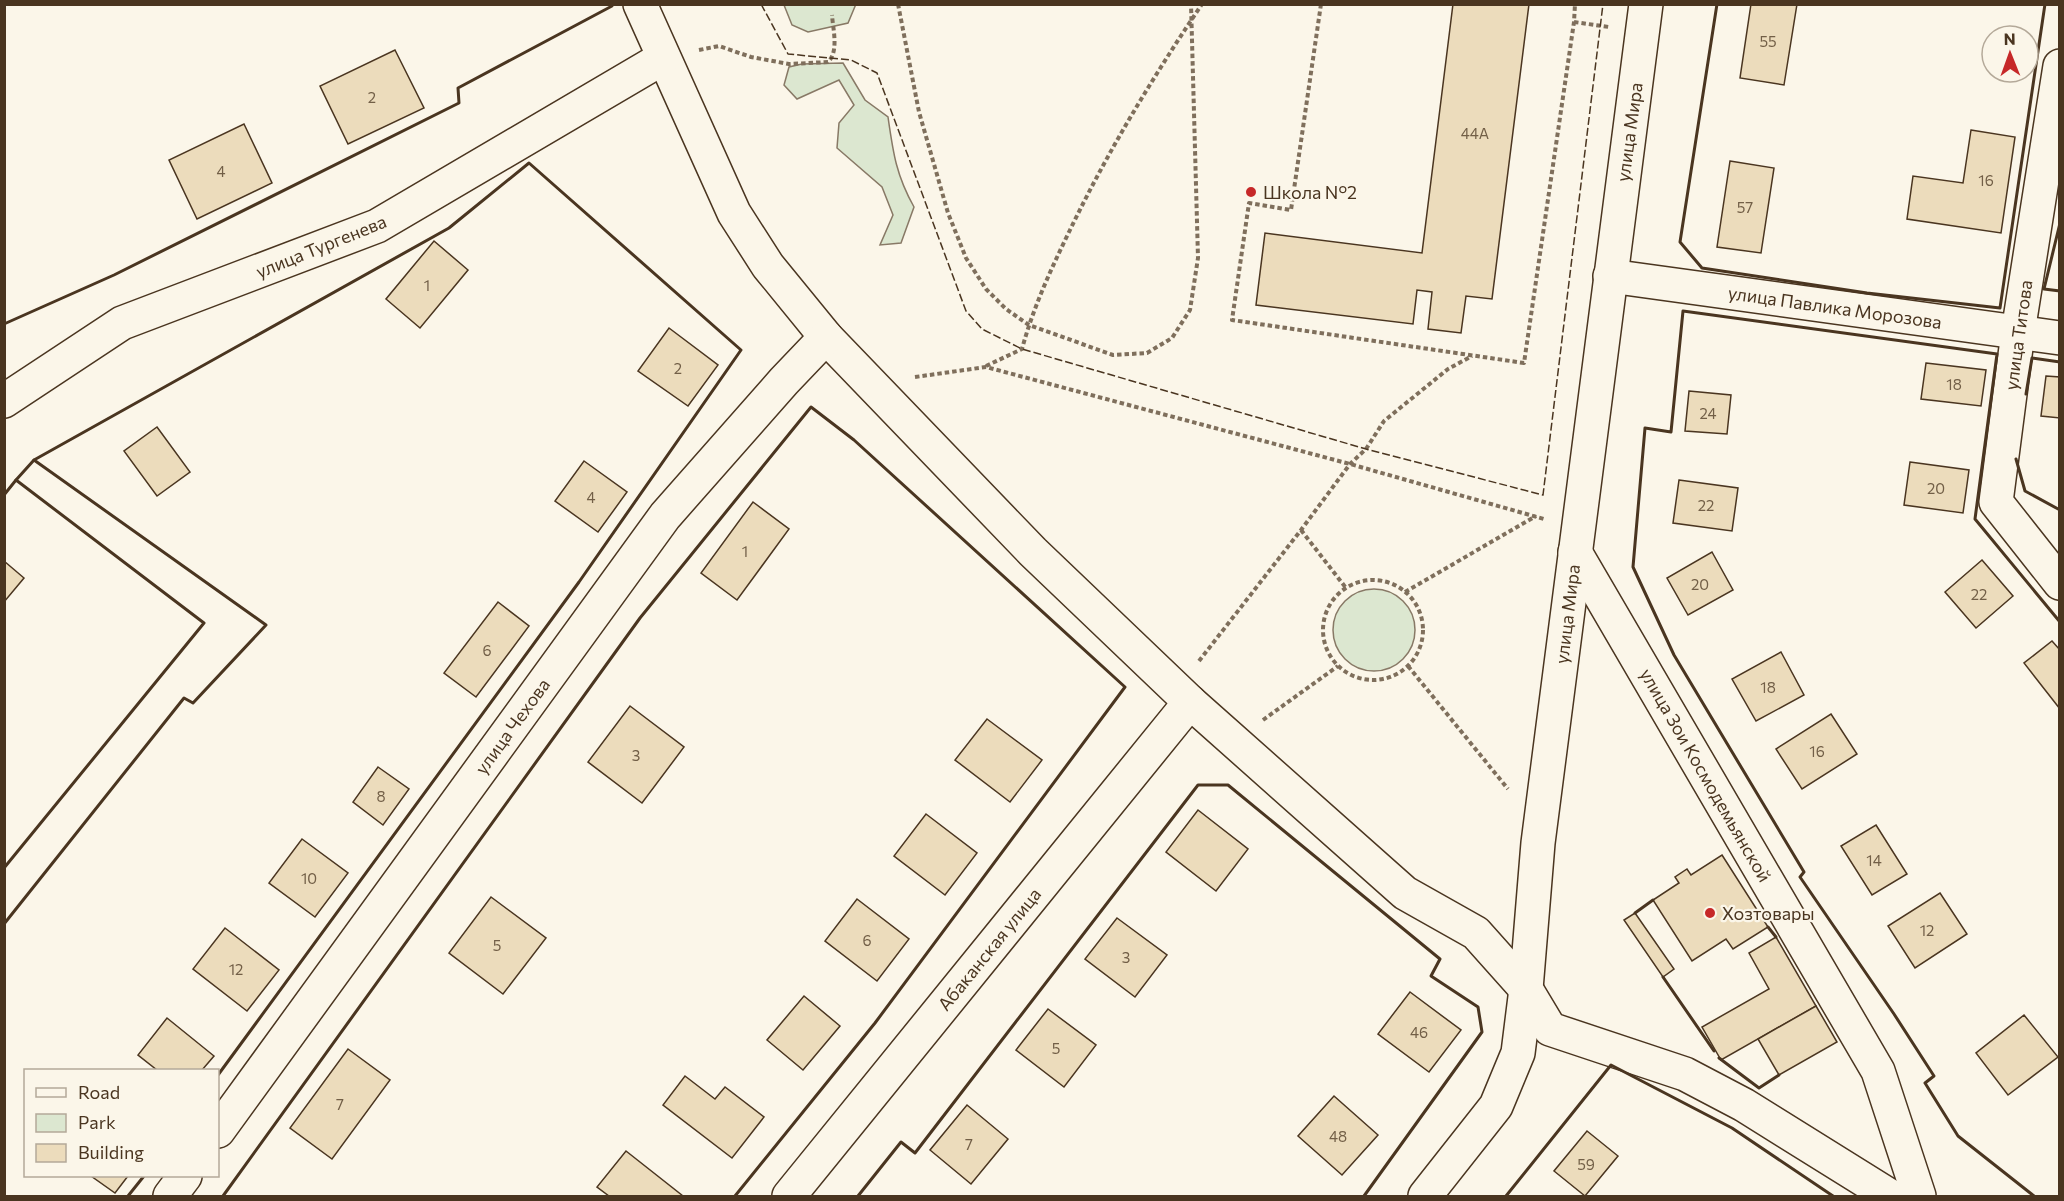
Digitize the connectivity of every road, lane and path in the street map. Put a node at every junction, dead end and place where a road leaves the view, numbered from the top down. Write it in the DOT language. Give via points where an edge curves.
graph roads {
  1 [pos="640,4"];
  2 [pos="898,4"];
  3 [pos="1191,4"];
  4 [pos="1202,4"];
  5 [pos="1322,4"];
  6 [pos="1575,4"];
  7 [pos="1646,4"];
  8 [pos="832,15"];
  9 [pos="1192,20"];
  10 [pos="1574,22"];
  11 [pos="1617,29"];
  12 [pos="663,58"];
  13 [pos="2060,66"];
  14 [pos="1610,276"];
  15 [pos="1029,325"];
  16 [pos="2018,332"];
  17 [pos="826,337"];
  18 [pos="2060,338"];
  19 [pos="1472,356"];
  20 [pos="986,367"];
  21 [pos="914,378"];
  22 [pos="4,401"];
  23 [pos="1350,464"];
  24 [pos="1536,516"];
  25 [pos="1546,519"];
  26 [pos="1301,530"];
  27 [pos="1575,552"];
  28 [pos="2060,583"];
  29 [pos="1346,588"];
  30 [pos="1405,592"];
  31 [pos="1338,666"];
  32 [pos="1408,666"];
  33 [pos="1195,667"];
  34 [pos="1190,702"];
  35 [pos="1234,742"];
  36 [pos="1514,797"];
  37 [pos="1526,989"];
  38 [pos="219,1130"];
  39 [pos="184,1177"];
  40 [pos="170,1197"];
  41 [pos="789,1197"];
  42 [pos="1425,1197"];
  43 [pos="1890,1197"];
  44 [pos="1919,1197"];
  1 -- 12 [label="street"];
  2 -- 15 [label="path" via="919,112 948,213 986,289"];
  3 -- 9 [label="path"];
  4 -- 9 [label="path"];
  5 -- 19 [label="path" via="1291,210 1249,203 1232,320"];
  6 -- 10 [label="path"];
  7 -- 14 [label="street, улица Мира"];
  8 -- 12 [label="path" via="834,49 828,62 789,64 719,46"];
  9 -- 15 [label="path" via="1093,181"];
  9 -- 15 [label="path" via="1198,258 1190,310 1172,338 1147,353 1113,355"];
  10 -- 11 [label="path"];
  10 -- 19 [label="path" via="1524,363"];
  12 -- 17 [label="street" via="734,213 768,266"];
  12 -- 22 [label="street, улица Тургенева" via="377,226 122,323"];
  13 -- 16 [label="street, улица Титова"];
  14 -- 16 [label="street, улица Павлика Морозова"];
  14 -- 27 [label="street, улица Мира"];
  15 -- 20 [label="path" via="1022,349"];
  16 -- 18 [label="street, улица Павлика Морозова"];
  16 -- 28 [label="street, улица Титова" via="1996,502"];
  17 -- 34 [label="street" via="1033,552"];
  17 -- 38 [label="street, улица Чехова" via="665,516"];
  19 -- 23 [label="path" via="1448,369 1384,421 1366,449"];
  20 -- 21 [label="path"];
  20 -- 23 [label="path"];
  23 -- 24 [label="path"];
  23 -- 26 [label="path"];
  24 -- 25 [label="path"];
  24 -- 30 [label="path"];
  26 -- 29 [label="path"];
  26 -- 33 [label="path"];
  27 -- 37 [label="street, улица Мира" via="1538,843"];
  27 -- 44 [label="street, улица Зои Космодемьянской" via="1878,1071"];
  29 -- 30 [label="path" via="1376,580"];
  29 -- 31 [label="path" via="1325,615 1323,632 1326,649"];
  30 -- 32 [label="path" via="1421,615 1423,628 1417,655"];
  31 -- 32 [label="path" via="1352,676 1371,681 1391,677"];
  31 -- 35 [label="path"];
  32 -- 36 [label="path"];
  34 -- 35 [label="street"];
  34 -- 41 [label="street, Абаканская улица"];
  35 -- 37 [label="street" via="1405,894 1476,933"];
  37 -- 42 [label="street, улица Мира" via="1518,1053 1496,1106"];
  37 -- 43 [label="street" via="1550,1029 1685,1074"];
  39 -- 40 [label="street"];
}
